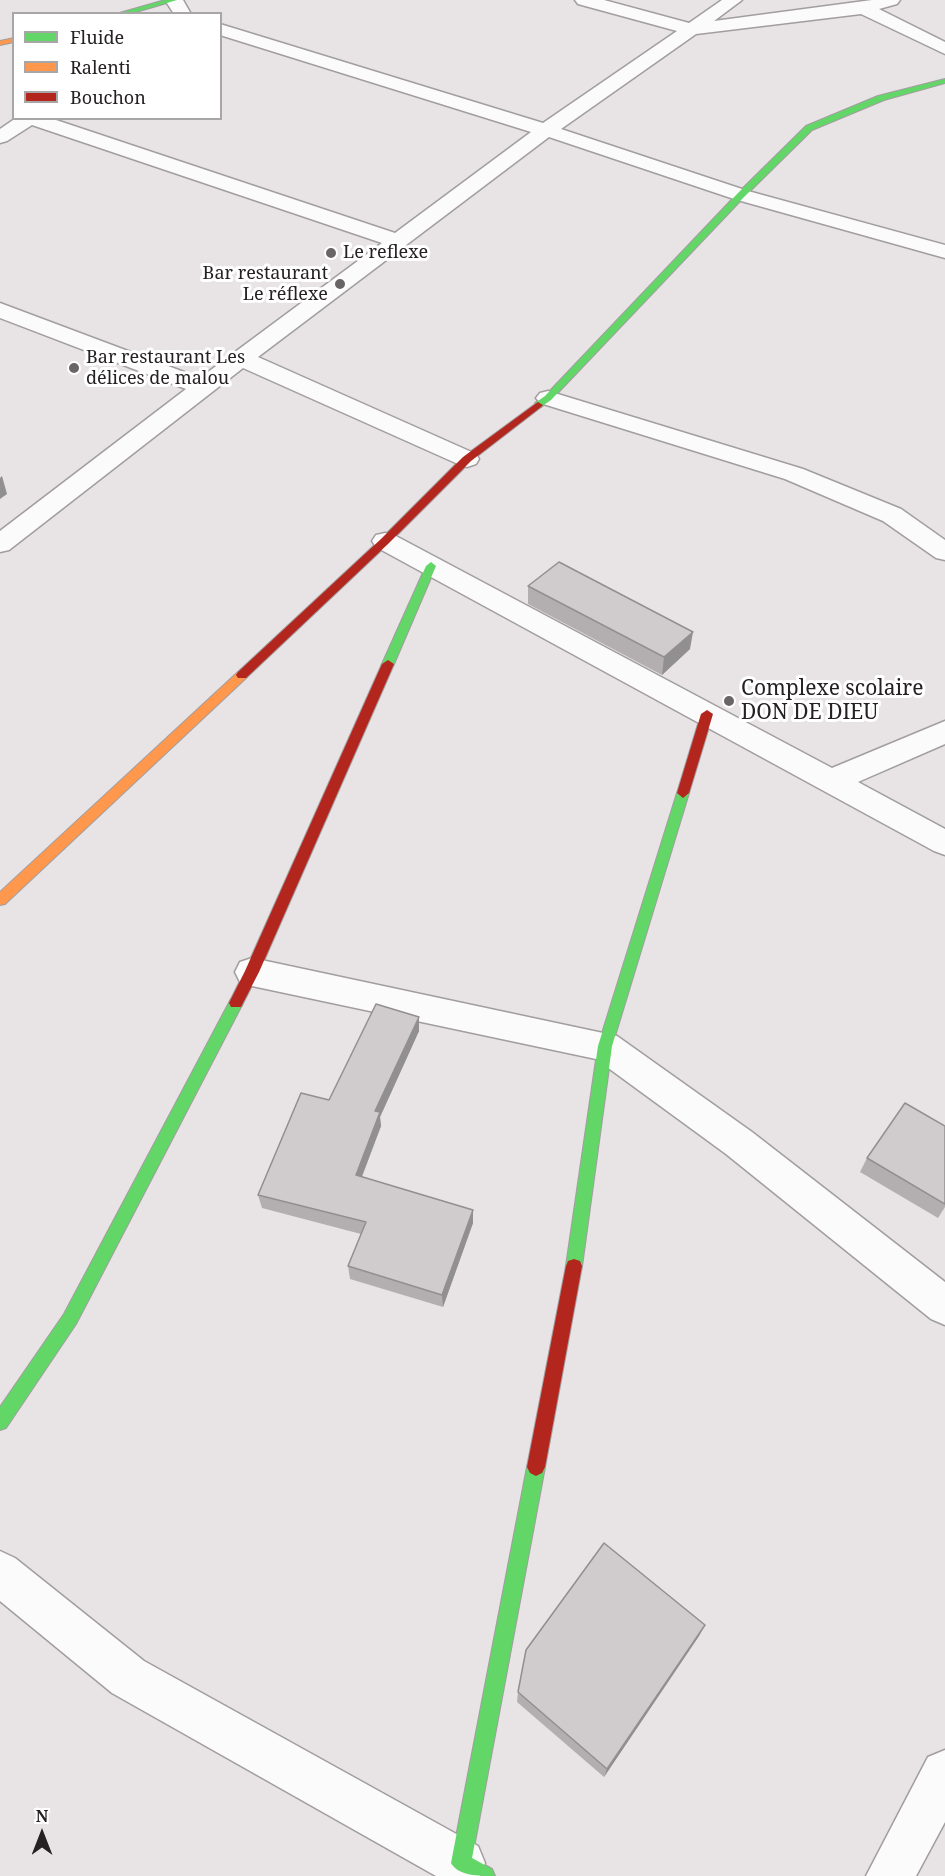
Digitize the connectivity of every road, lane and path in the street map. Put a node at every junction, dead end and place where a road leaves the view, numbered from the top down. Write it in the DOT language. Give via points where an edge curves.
graph roads {
  1 [pos="173,0"];
  2 [pos="584,0"];
  3 [pos="733,0"];
  4 [pos="891,0"];
  5 [pos="863,8"];
  6 [pos="127,12"];
  7 [pos="692,29"];
  8 [pos="222,30"];
  9 [pos="945,49"];
  10 [pos="945,81"];
  11 [pos="27,120"];
  12 [pos="32,120"];
  13 [pos="546,130"];
  14 [pos="0,137"];
  15 [pos="741,195"];
  16 [pos="398,241"];
  17 [pos="945,252"];
  18 [pos="0,310"];
  19 [pos="243,359"];
  20 [pos="203,387"];
  21 [pos="548,398"];
  22 [pos="467,459"];
  23 [pos="385,541"];
  24 [pos="0,544"];
  25 [pos="945,552"];
  26 [pos="431,566"];
  27 [pos="707,714"];
  28 [pos="945,732"];
  29 [pos="831,781"];
  30 [pos="945,843"];
  31 [pos="0,900"];
  32 [pos="252,972"];
  33 [pos="605,1046"];
  34 [pos="945,1306"];
  35 [pos="0,1422"];
  36 [pos="0,1573"];
  37 [pos="945,1774"];
  38 [pos="473,1870"];
  39 [pos="890,1876"];
  1 -- 6 [label="street"];
  2 -- 7 [label="street"];
  3 -- 7 [label="street"];
  4 -- 5 [label="street"];
  5 -- 7 [label="street"];
  5 -- 9 [label="street"];
  7 -- 13 [label="street"];
  8 -- 13 [label="street"];
  10 -- 15 [label="street" via="882,98 809,128"];
  11 -- 14 [label="street"];
  12 -- 16 [label="street"];
  13 -- 15 [label="street"];
  13 -- 16 [label="street"];
  15 -- 17 [label="street"];
  15 -- 21 [label="street"];
  16 -- 19 [label="street"];
  18 -- 20 [label="street"];
  19 -- 20 [label="street"];
  19 -- 22 [label="street"];
  20 -- 24 [label="street"];
  21 -- 22 [label="street"];
  21 -- 25 [label="street" via="794,474 892,515"];
  22 -- 23 [label="street"];
  23 -- 26 [label="street"];
  23 -- 31 [label="street"];
  26 -- 27 [label="street"];
  26 -- 32 [label="street"];
  27 -- 29 [label="street"];
  27 -- 33 [label="street"];
  28 -- 29 [label="street"];
  29 -- 30 [label="street"];
  32 -- 33 [label="street"];
  32 -- 35 [label="street" via="69,1319"];
  33 -- 34 [label="street" via="739,1143"];
  33 -- 38 [label="street" via="574,1269"];
  36 -- 38 [label="street" via="128,1677"];
  37 -- 39 [label="street"];
}
